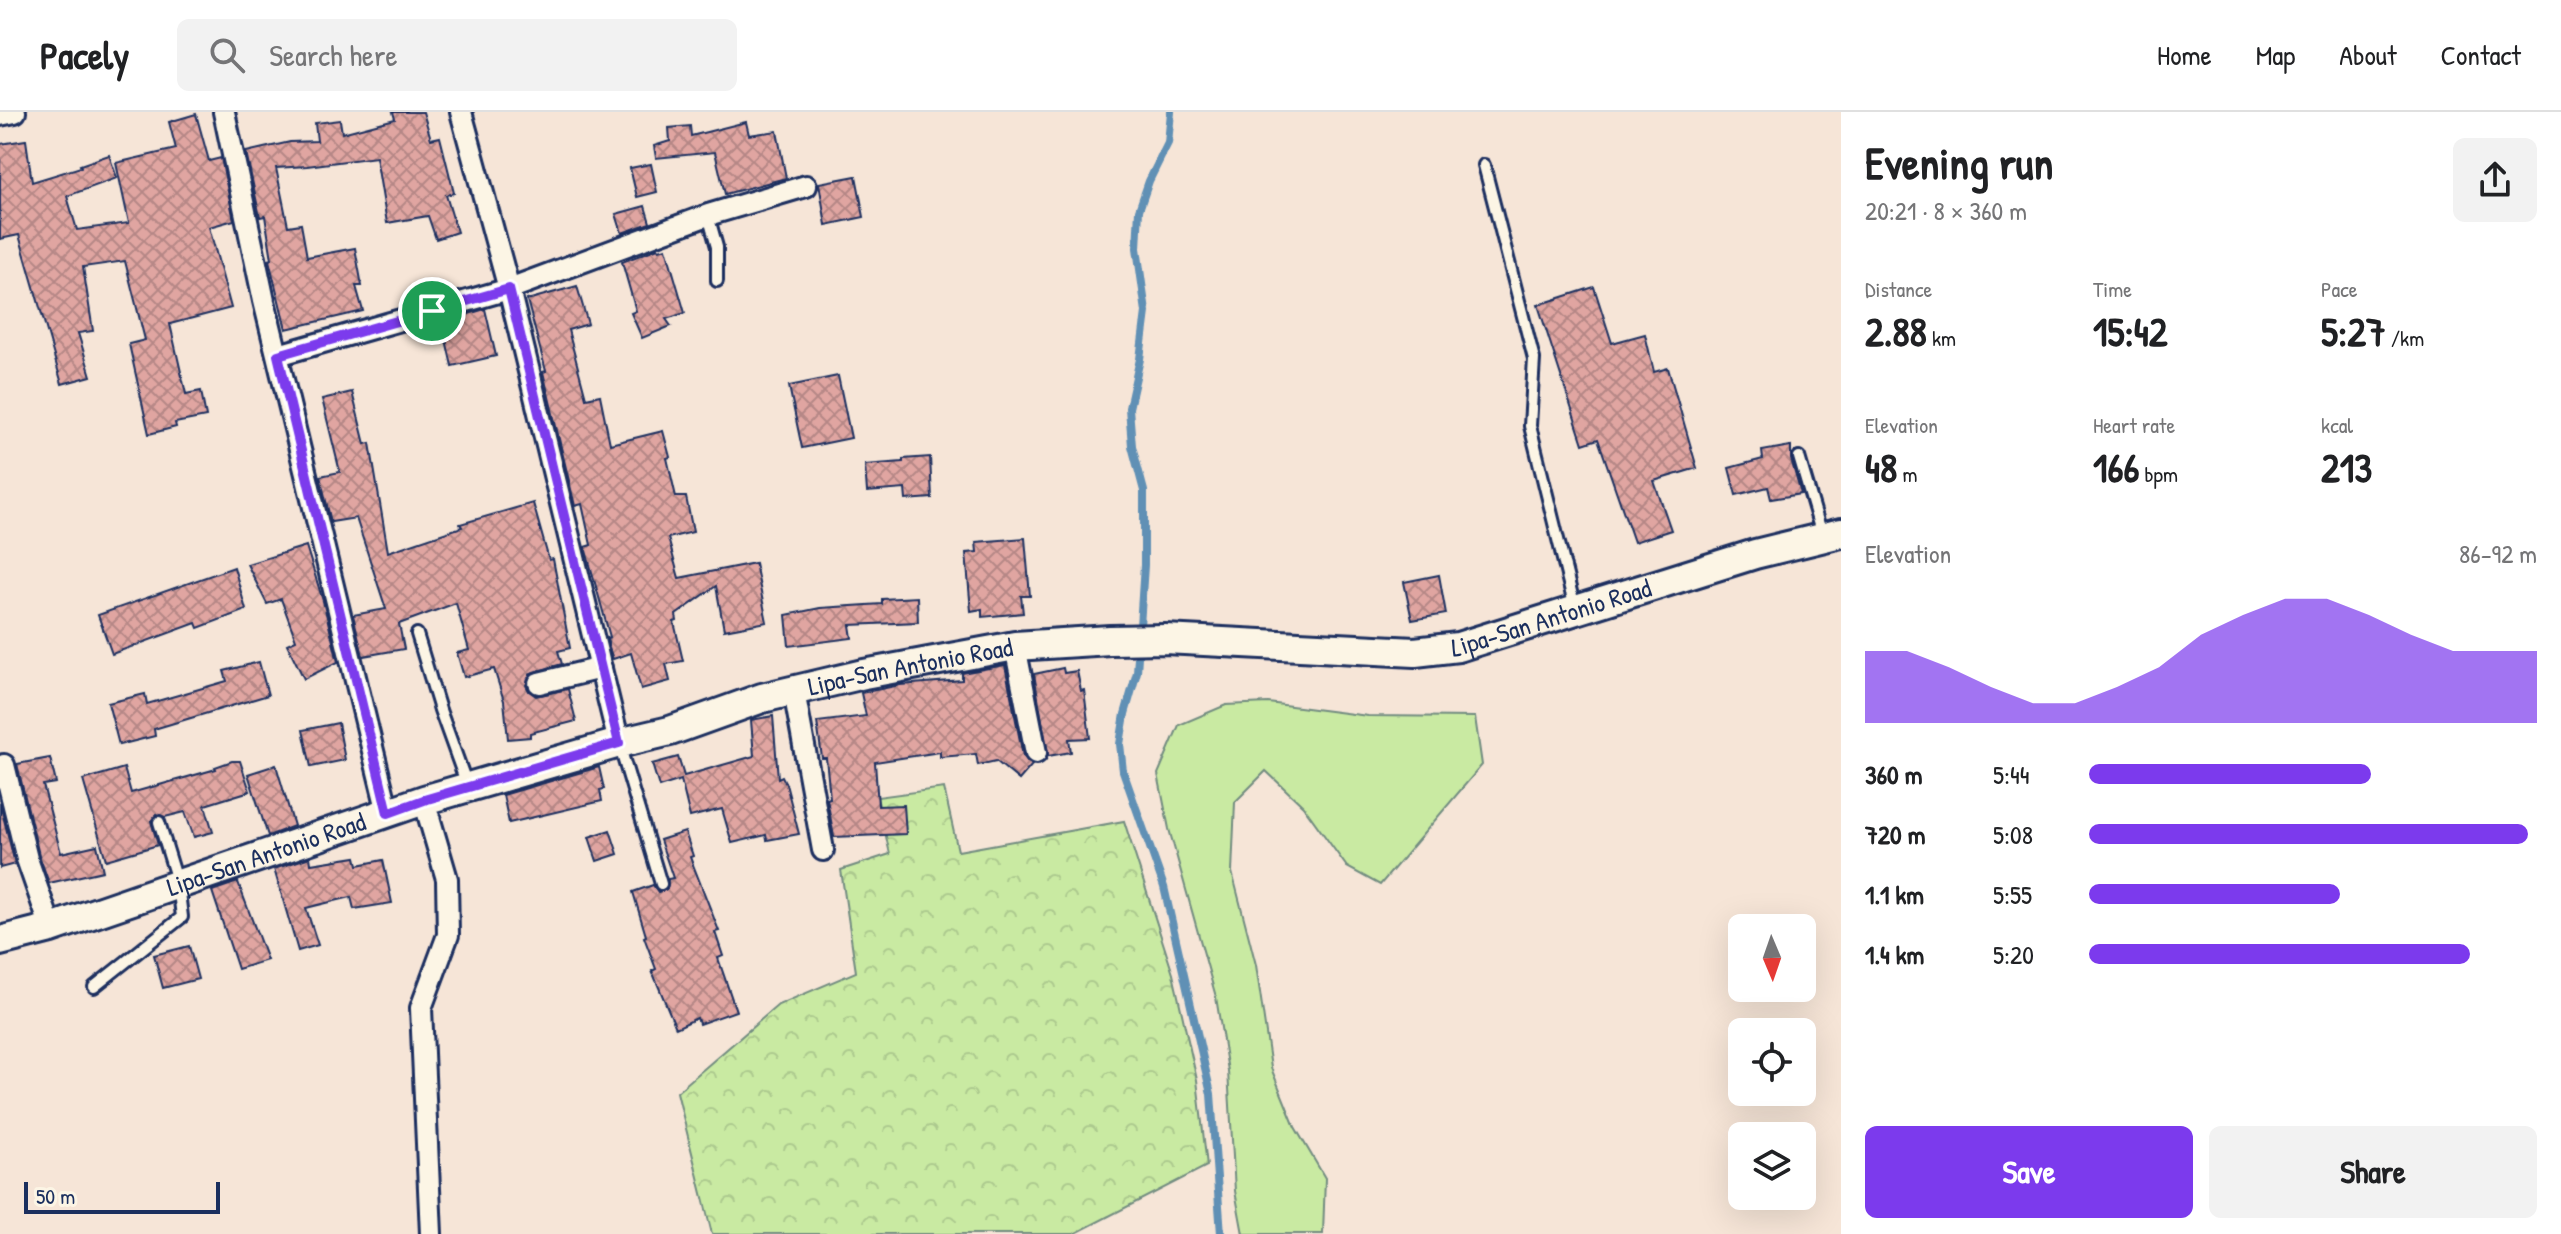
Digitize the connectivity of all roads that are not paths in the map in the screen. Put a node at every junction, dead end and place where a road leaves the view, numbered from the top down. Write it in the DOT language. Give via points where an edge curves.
graph roads {
  1 [pos="15,112"];
  2 [pos="224,112"];
  3 [pos="461,112"];
  4 [pos="0,115"];
  5 [pos="1484,165"];
  6 [pos="806,186"];
  7 [pos="708,215"];
  8 [pos="717,281"];
  9 [pos="509,289"];
  10 [pos="278,355"];
  11 [pos="1799,457"];
  12 [pos="1832,535"];
  13 [pos="1575,610"];
  14 [pos="417,634"];
  15 [pos="1015,646"];
  16 [pos="601,668"];
  17 [pos="539,683"];
  18 [pos="794,691"];
  19 [pos="619,743"];
  20 [pos="1036,753"];
  21 [pos="4,765"];
  22 [pos="468,787"];
  23 [pos="424,800"];
  24 [pos="388,813"];
  25 [pos="159,822"];
  26 [pos="823,850"];
  27 [pos="178,884"];
  28 [pos="661,884"];
  29 [pos="51,928"];
  30 [pos="0,941"];
  31 [pos="94,987"];
  32 [pos="431,1234"];
  1 -- 4 [label="street"];
  2 -- 10 [label="street"];
  3 -- 9 [label="street"];
  5 -- 13 [label="lane" via="1534,359 1530,426"];
  6 -- 7 [label="street"];
  7 -- 8 [label="lane" via="717,247"];
  7 -- 9 [label="street"];
  9 -- 10 [label="street"];
  9 -- 16 [label="street"];
  10 -- 24 [label="street"];
  11 -- 12 [label="lane"];
  12 -- 13 [label="main road, Lipa-San Antonio Road"];
  13 -- 15 [label="main road, Lipa-San Antonio Road" via="1458,647 1415,652 1165,639"];
  14 -- 22 [label="lane"];
  15 -- 18 [label="main road, Lipa-San Antonio Road"];
  15 -- 20 [label="street"];
  16 -- 17 [label="street"];
  16 -- 19 [label="street"];
  18 -- 19 [label="main road, Lipa-San Antonio Road"];
  18 -- 26 [label="street"];
  19 -- 22 [label="main road, Lipa-San Antonio Road"];
  19 -- 28 [label="lane"];
  21 -- 29 [label="street"];
  22 -- 23 [label="main road, Lipa-San Antonio Road"];
  23 -- 24 [label="main road, Lipa-San Antonio Road"];
  23 -- 32 [label="street" via="447,879 448,935 421,1008"];
  24 -- 27 [label="main road, Lipa-San Antonio Road"];
  25 -- 27 [label="lane"];
  27 -- 29 [label="main road, Lipa-San Antonio Road"];
  27 -- 31 [label="lane" via="182,917"];
  29 -- 30 [label="main road, Lipa-San Antonio Road"];
}
